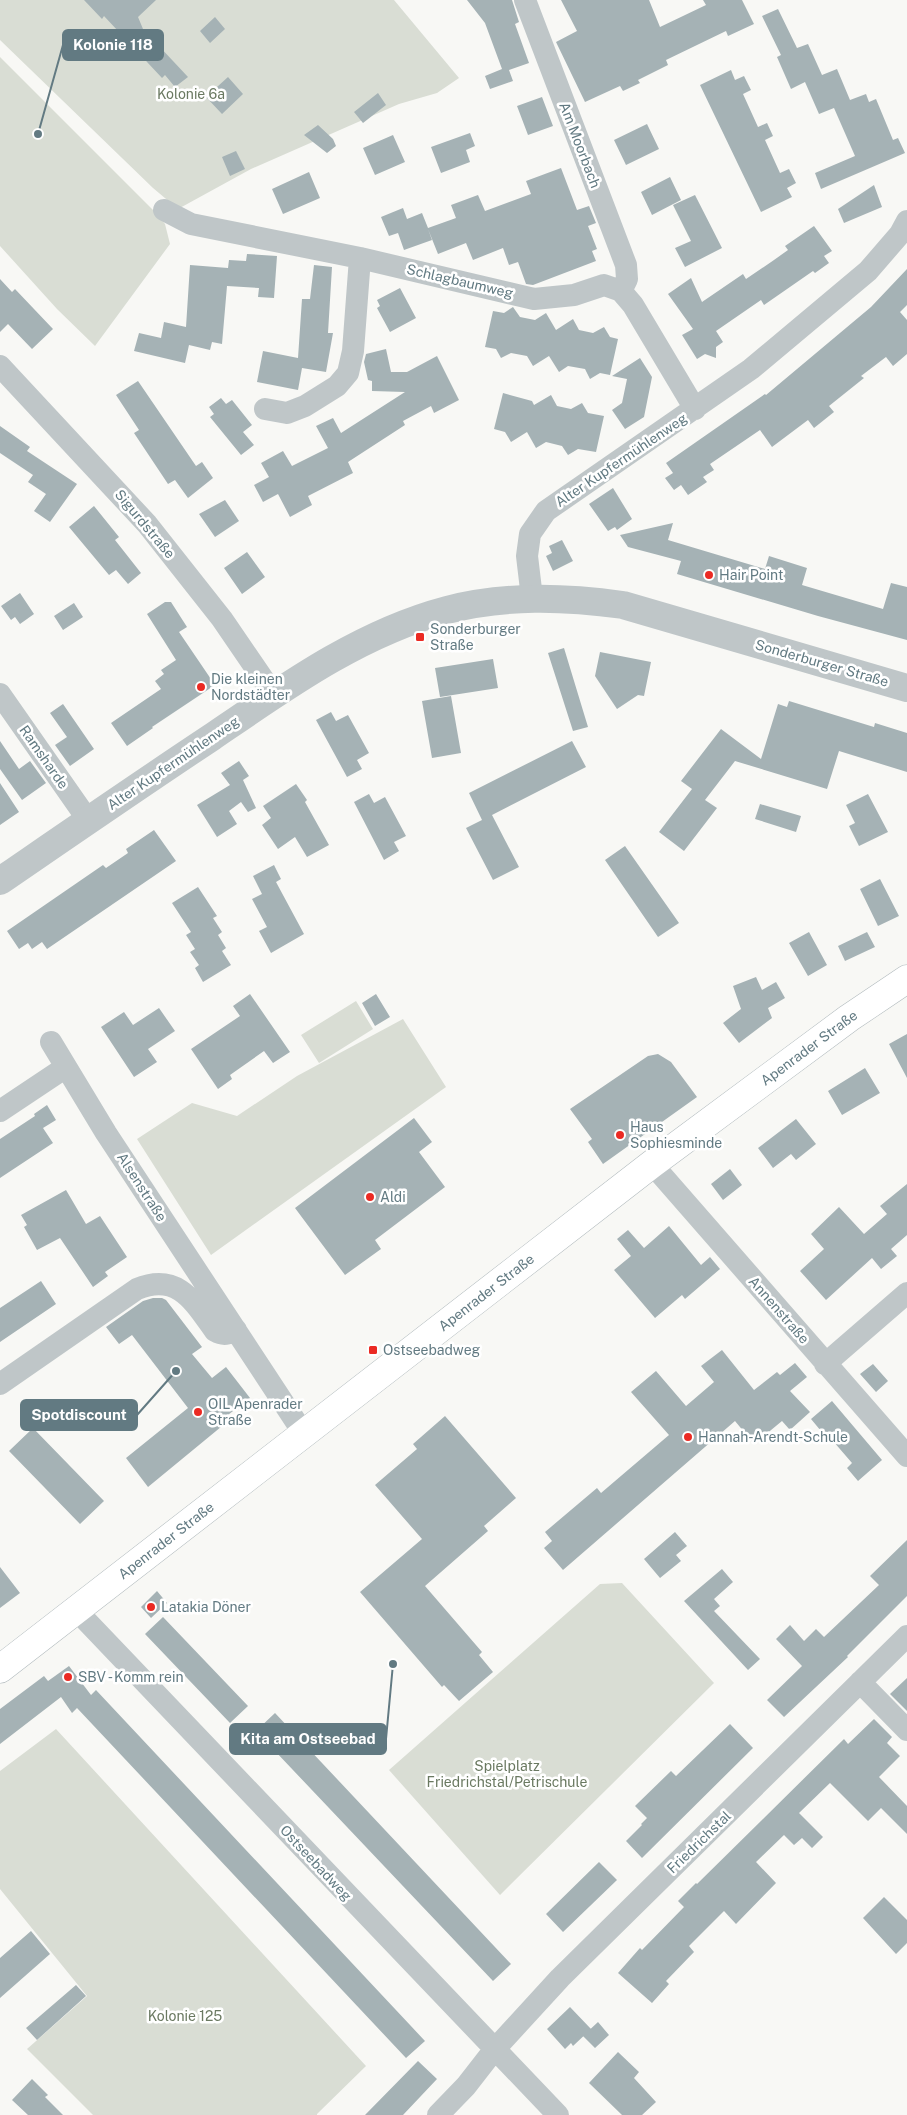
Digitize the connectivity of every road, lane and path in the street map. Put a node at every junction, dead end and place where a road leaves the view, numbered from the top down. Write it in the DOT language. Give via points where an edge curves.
graph roads {
  1 [pos="525,0"];
  2 [pos="164,210"];
  3 [pos="907,222"];
  4 [pos="360,258"];
  5 [pos="621,291"];
  6 [pos="0,366"];
  7 [pos="265,409"];
  8 [pos="695,409"];
  9 [pos="532,598"];
  10 [pos="907,688"];
  11 [pos="0,694"];
  12 [pos="274,694"];
  13 [pos="88,820"];
  14 [pos="0,881"];
  15 [pos="907,979"];
  16 [pos="51,1042"];
  17 [pos="66,1067"];
  18 [pos="0,1111"];
  19 [pos="652,1164"];
  20 [pos="907,1293"];
  21 [pos="236,1330"];
  22 [pos="825,1364"];
  23 [pos="0,1384"];
  24 [pos="304,1434"];
  25 [pos="907,1456"];
  26 [pos="76,1610"];
  27 [pos="907,1636"];
  28 [pos="0,1669"];
  29 [pos="860,1682"];
  30 [pos="907,1730"];
  31 [pos="494,2050"];
  32 [pos="438,2115"];
  33 [pos="558,2115"];
  1 -- 5 [label="street, Am Moorbach" via="626,265 627,279"];
  2 -- 4 [label="street, Schlagbaumweg" via="191,224"];
  3 -- 8 [label="street, Alter Kupfermühlenweg" via="868,271 751,368"];
  4 -- 5 [label="street, Schlagbaumweg" via="534,299 574,295 604,286"];
  4 -- 7 [label="street" via="353,352 348,373 337,386 306,406 287,413"];
  5 -- 8 [label="street" via="633,305"];
  6 -- 12 [label="street, Sigurdstraße" via="147,524 222,619"];
  8 -- 9 [label="street, Alter Kupfermühlenweg" via="546,511 530,534 527,556"];
  9 -- 10 [label="street, Sonderburger Straße" via="623,605"];
  9 -- 12 [label="street, Alter Kupfermühlenweg" via="482,603 412,621 337,656"];
  11 -- 13 [label="street, Ramsharde"];
  12 -- 13 [label="street, Alter Kupfermühlenweg"];
  13 -- 14 [label="street, Alter Kupfermühlenweg"];
  15 -- 19 [label="main road, Apenrader Straße"];
  16 -- 17 [label="street, Alsenstraße"];
  17 -- 18 [label="street"];
  17 -- 21 [label="street, Alsenstraße"];
  19 -- 22 [label="street, Annenstraße"];
  19 -- 24 [label="main road, Apenrader Straße"];
  20 -- 22 [label="street"];
  21 -- 23 [label="street" via="228,1334 215,1331 185,1292 175,1286 147,1284"];
  21 -- 24 [label="street, Alsenstraße"];
  22 -- 25 [label="street, Annenstraße"];
  24 -- 26 [label="main road, Apenrader Straße"];
  26 -- 28 [label="main road, Apenrader Straße"];
  26 -- 31 [label="street, Ostseebadweg"];
  27 -- 29 [label="street, Friedrichstal"];
  29 -- 30 [label="street"];
  29 -- 31 [label="street, Friedrichstal" via="560,1978"];
  31 -- 32 [label="street, Friedrichstal"];
  31 -- 33 [label="street, Ostseebadweg"];
}
